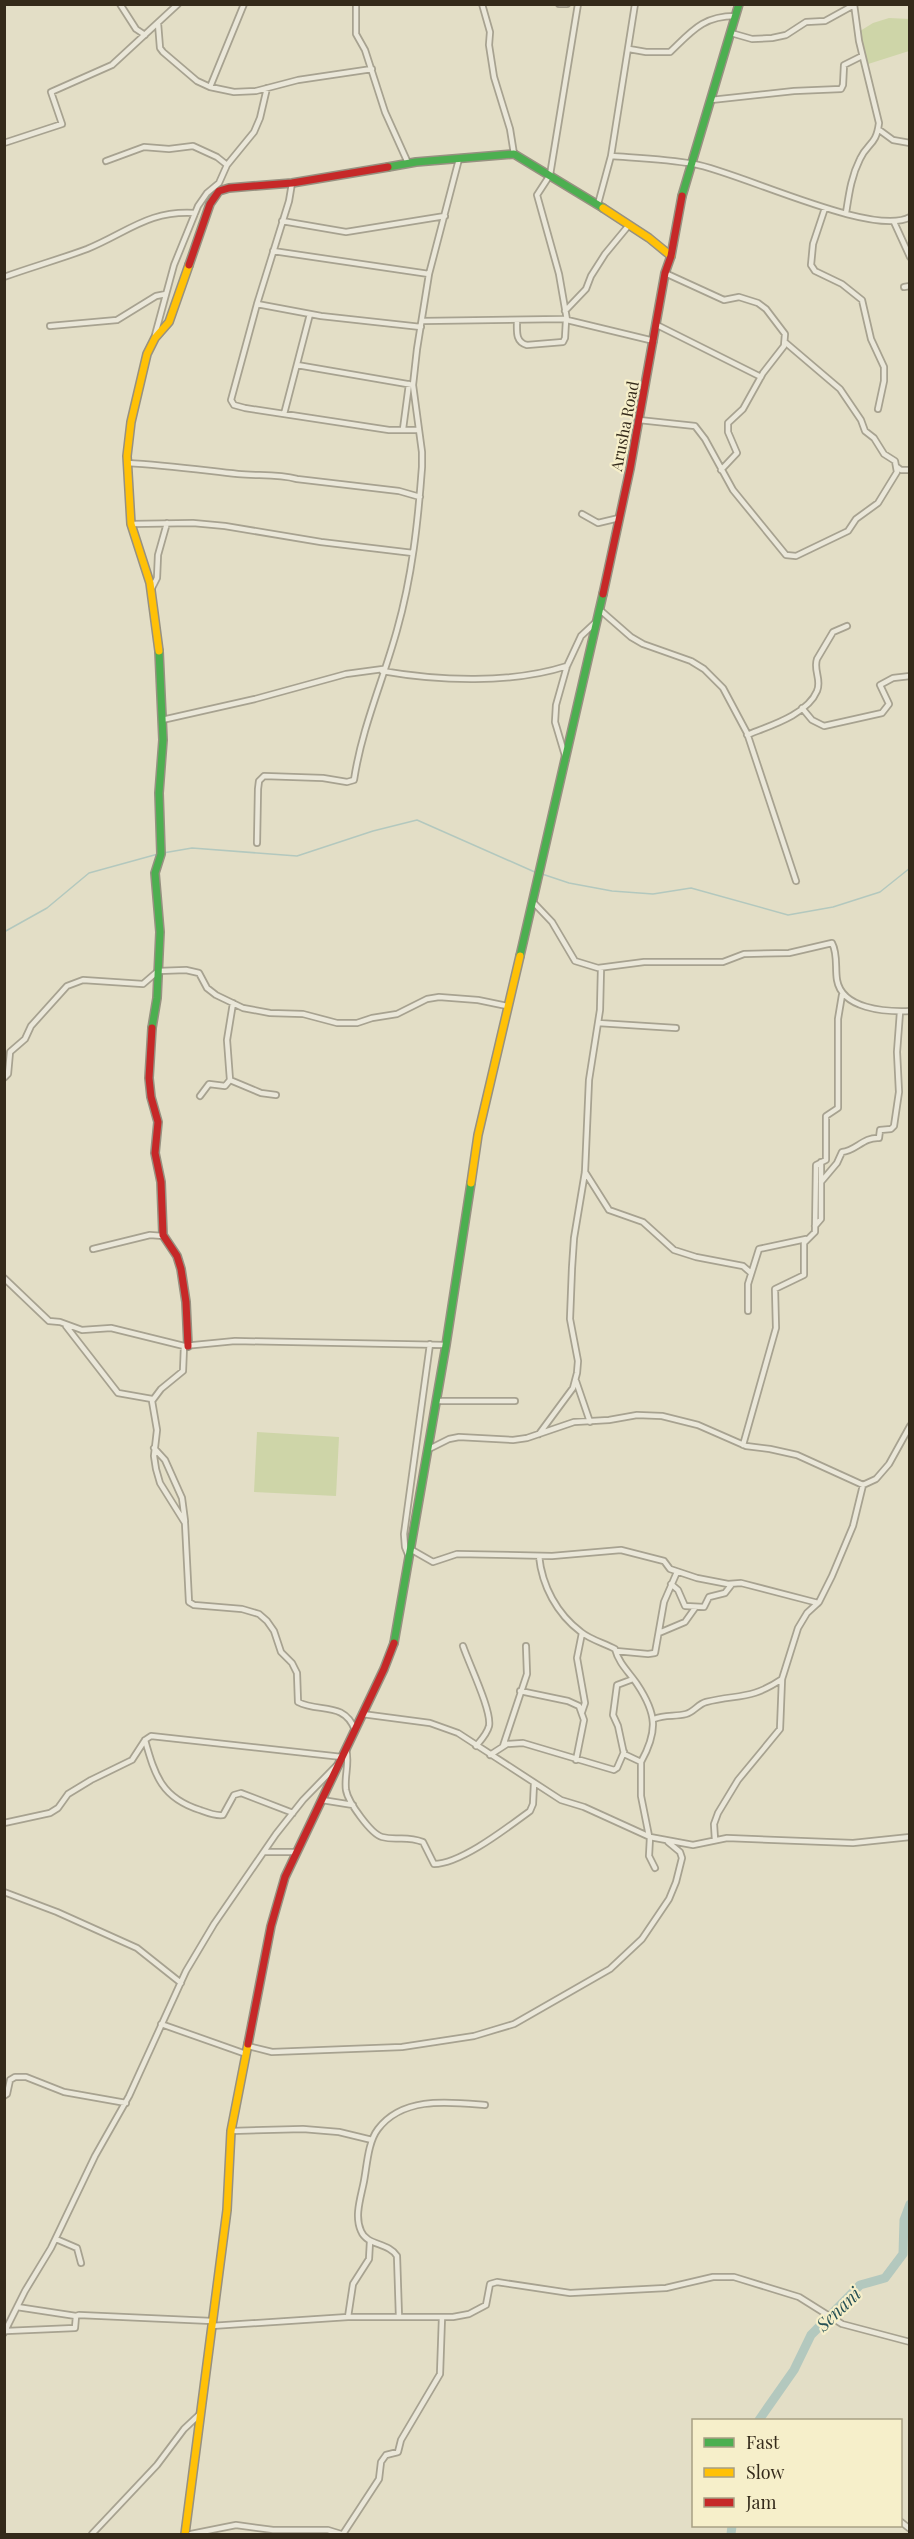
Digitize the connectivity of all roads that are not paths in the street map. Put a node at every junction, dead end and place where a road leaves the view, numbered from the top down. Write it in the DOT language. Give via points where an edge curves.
graph roads {
  1 [pos="120,4"];
  2 [pos="178,4"];
  3 [pos="244,4"];
  4 [pos="356,4"];
  5 [pos="482,4"];
  6 [pos="559,4"];
  7 [pos="567,4"];
  8 [pos="578,4"];
  9 [pos="635,4"];
  10 [pos="739,4"];
  11 [pos="854,5"];
  12 [pos="736,16"];
  13 [pos="158,23"];
  14 [pos="730,33"];
  15 [pos="145,35"];
  16 [pos="628,50"];
  17 [pos="862,56"];
  18 [pos="372,69"];
  19 [pos="210,87"];
  20 [pos="267,88"];
  21 [pos="711,100"];
  22 [pos="878,129"];
  23 [pos="4,143"];
  24 [pos="909,143"];
  25 [pos="514,154"];
  26 [pos="611,156"];
  27 [pos="459,159"];
  28 [pos="106,161"];
  29 [pos="408,163"];
  30 [pos="693,164"];
  31 [pos="227,165"];
  32 [pos="550,175"];
  33 [pos="292,183"];
  34 [pos="598,204"];
  35 [pos="825,208"];
  36 [pos="195,213"];
  37 [pos="846,213"];
  38 [pos="445,216"];
  39 [pos="909,217"];
  40 [pos="282,221"];
  41 [pos="894,222"];
  42 [pos="629,225"];
  43 [pos="273,251"];
  44 [pos="671,256"];
  45 [pos="909,257"];
  46 [pos="665,273"];
  47 [pos="429,274"];
  48 [pos="4,277"];
  49 [pos="166,294"];
  50 [pos="257,304"];
  51 [pos="566,311"];
  52 [pos="310,314"];
  53 [pos="517,320"];
  54 [pos="566,320"];
  55 [pos="422,321"];
  56 [pos="657,325"];
  57 [pos="50,326"];
  58 [pos="421,327"];
  59 [pos="154,338"];
  60 [pos="654,341"];
  61 [pos="786,343"];
  62 [pos="297,365"];
  63 [pos="761,377"];
  64 [pos="411,385"];
  65 [pos="878,409"];
  66 [pos="284,414"];
  67 [pos="639,420"];
  68 [pos="403,429"];
  69 [pos="419,430"];
  70 [pos="127,463"];
  71 [pos="897,467"];
  72 [pos="721,470"];
  73 [pos="909,470"];
  74 [pos="420,497"];
  75 [pos="582,514"];
  76 [pos="619,518"];
  77 [pos="167,523"];
  78 [pos="131,524"];
  79 [pos="413,553"];
  80 [pos="151,590"];
  81 [pos="599,609"];
  82 [pos="596,621"];
  83 [pos="847,626"];
  84 [pos="567,666"];
  85 [pos="383,670"];
  86 [pos="909,676"];
  87 [pos="802,708"];
  88 [pos="162,720"];
  89 [pos="747,735"];
  90 [pos="566,759"];
  91 [pos="257,843"];
  92 [pos="796,881"];
  93 [pos="533,902"];
  94 [pos="601,968"];
  95 [pos="158,971"];
  96 [pos="842,995"];
  97 [pos="233,1003"];
  98 [pos="507,1006"];
  99 [pos="909,1011"];
  100 [pos="900,1012"];
  101 [pos="598,1023"];
  102 [pos="676,1028"];
  103 [pos="4,1078"];
  104 [pos="230,1080"];
  105 [pos="276,1095"];
  106 [pos="200,1096"];
  107 [pos="821,1162"];
  108 [pos="585,1172"];
  109 [pos="821,1182"];
  110 [pos="815,1226"];
  111 [pos="163,1236"];
  112 [pos="806,1239"];
  113 [pos="93,1249"];
  114 [pos="751,1273"];
  115 [pos="4,1278"];
  116 [pos="748,1311"];
  117 [pos="66,1326"];
  118 [pos="430,1344"];
  119 [pos="446,1345"];
  120 [pos="186,1346"];
  121 [pos="576,1381"];
  122 [pos="152,1399"];
  123 [pos="437,1401"];
  124 [pos="515,1401"];
  125 [pos="590,1422"];
  126 [pos="909,1426"];
  127 [pos="539,1434"];
  128 [pos="743,1445"];
  129 [pos="154,1448"];
  130 [pos="429,1449"];
  131 [pos="862,1485"];
  132 [pos="185,1523"];
  133 [pos="412,1551"];
  134 [pos="539,1556"];
  135 [pos="410,1560"];
  136 [pos="677,1572"];
  137 [pos="671,1584"];
  138 [pos="732,1584"];
  139 [pos="818,1604"];
  140 [pos="695,1608"];
  141 [pos="582,1633"];
  142 [pos="658,1633"];
  143 [pos="463,1646"];
  144 [pos="525,1646"];
  145 [pos="616,1650"];
  146 [pos="633,1679"];
  147 [pos="782,1679"];
  148 [pos="520,1691"];
  149 [pos="582,1712"];
  150 [pos="362,1714"];
  151 [pos="654,1719"];
  152 [pos="354,1730"];
  153 [pos="145,1740"];
  154 [pos="477,1746"];
  155 [pos="503,1746"];
  156 [pos="346,1749"];
  157 [pos="624,1752"];
  158 [pos="490,1755"];
  159 [pos="341,1759"];
  160 [pos="576,1760"];
  161 [pos="642,1762"];
  162 [pos="534,1783"];
  163 [pos="321,1800"];
  164 [pos="354,1805"];
  165 [pos="293,1812"];
  166 [pos="4,1823"];
  167 [pos="649,1836"];
  168 [pos="909,1837"];
  169 [pos="662,1839"];
  170 [pos="715,1840"];
  171 [pos="265,1852"];
  172 [pos="297,1852"];
  173 [pos="655,1868"];
  174 [pos="4,1892"];
  175 [pos="181,1983"];
  176 [pos="161,2024"];
  177 [pos="247,2050"];
  178 [pos="4,2096"];
  179 [pos="126,2103"];
  180 [pos="484,2105"];
  181 [pos="231,2131"];
  182 [pos="372,2140"];
  183 [pos="56,2239"];
  184 [pos="370,2241"];
  185 [pos="81,2263"];
  186 [pos="17,2307"];
  187 [pos="76,2316"];
  188 [pos="348,2317"];
  189 [pos="399,2317"];
  190 [pos="442,2317"];
  191 [pos="211,2324"];
  192 [pos="5,2332"];
  193 [pos="909,2342"];
  194 [pos="200,2414"];
  195 [pos="299,2532"];
  196 [pos="92,2535"];
  197 [pos="185,2535"];
  198 [pos="191,2535"];
  199 [pos="342,2535"];
  1 -- 15 [label="street" via="136,29"];
  2 -- 13 [label="street"];
  3 -- 19 [label="street"];
  4 -- 18 [label="street" via="355,29"];
  5 -- 25 [label="street" via="490,32 494,77"];
  6 -- 7 [label="street"];
  8 -- 32 [label="street"];
  9 -- 16 [label="street"];
  10 -- 12 [label="main road, Arusha Road"];
  11 -- 14 [label="street" via="825,21 806,22 786,35 752,39"];
  11 -- 17 [label="street"];
  12 -- 14 [label="main road, Arusha Road"];
  12 -- 16 [label="street" via="704,22 670,52"];
  13 -- 15 [label="street"];
  13 -- 19 [label="street" via="161,50 186,73"];
  14 -- 21 [label="main road, Arusha Road"];
  15 -- 23 [label="street" via="112,64 51,92 62,124"];
  16 -- 26 [label="street"];
  17 -- 21 [label="street" via="844,65 839,90"];
  17 -- 22 [label="street"];
  18 -- 20 [label="street"];
  18 -- 29 [label="street" via="385,112"];
  19 -- 20 [label="street" via="234,92"];
  20 -- 31 [label="street" via="258,124"];
  21 -- 30 [label="main road, Arusha Road"];
  22 -- 24 [label="street" via="893,140"];
  22 -- 37 [label="street" via="852,176"];
  25 -- 27 [label="main road"];
  25 -- 32 [label="main road"];
  26 -- 30 [label="street"];
  26 -- 34 [label="street"];
  27 -- 29 [label="main road"];
  27 -- 38 [label="street"];
  28 -- 31 [label="street" via="144,147 193,146"];
  29 -- 33 [label="main road"];
  30 -- 35 [label="street" via="728,172"];
  30 -- 44 [label="main road, Arusha Road" via="682,194"];
  31 -- 36 [label="street" via="219,183 207,193"];
  32 -- 34 [label="main road"];
  32 -- 51 [label="street" via="537,200 556,260"];
  33 -- 40 [label="street"];
  33 -- 59 [label="main road" via="229,188 217,193 169,322"];
  34 -- 42 [label="main road"];
  35 -- 37 [label="street"];
  35 -- 65 [label="street" via="813,244 811,265 861,300 871,339 884,367"];
  36 -- 48 [label="street" via="160,214 103,242"];
  36 -- 49 [label="street"];
  37 -- 41 [label="street"];
  38 -- 40 [label="street" via="346,232"];
  38 -- 47 [label="street"];
  39 -- 41 [label="street"];
  40 -- 43 [label="street"];
  41 -- 45 [label="street"];
  42 -- 44 [label="main road"];
  42 -- 51 [label="street" via="605,254 586,289"];
  43 -- 47 [label="street"];
  43 -- 50 [label="street"];
  44 -- 46 [label="main road, Arusha Road"];
  46 -- 56 [label="main road, Arusha Road"];
  46 -- 61 [label="street" via="724,300 739,297 758,303 785,334"];
  47 -- 55 [label="street"];
  49 -- 57 [label="street" via="117,320"];
  49 -- 59 [label="street"];
  50 -- 52 [label="street"];
  50 -- 66 [label="street" via="231,400 238,407"];
  51 -- 54 [label="street"];
  52 -- 58 [label="street"];
  52 -- 62 [label="street"];
  53 -- 54 [label="street"];
  53 -- 54 [label="street" via="517,337 527,345 563,342"];
  53 -- 55 [label="street"];
  54 -- 60 [label="street"];
  55 -- 58 [label="street"];
  56 -- 60 [label="main road, Arusha Road"];
  56 -- 63 [label="street"];
  58 -- 64 [label="street"];
  59 -- 70 [label="main road" via="131,422"];
  60 -- 67 [label="main road, Arusha Road"];
  61 -- 63 [label="street"];
  61 -- 71 [label="street" via="840,389 865,431"];
  62 -- 64 [label="street"];
  62 -- 66 [label="street"];
  63 -- 72 [label="street" via="743,409 728,423 737,453"];
  64 -- 68 [label="street"];
  64 -- 69 [label="street"];
  66 -- 68 [label="street"];
  67 -- 72 [label="street" via="695,426"];
  67 -- 76 [label="main road, Arusha Road"];
  68 -- 69 [label="street"];
  69 -- 74 [label="street"];
  70 -- 74 [label="street" via="281,475"];
  70 -- 78 [label="main road"];
  71 -- 72 [label="street" via="878,503 856,519 848,531 796,556 789,556"];
  71 -- 73 [label="street"];
  74 -- 79 [label="street"];
  75 -- 76 [label="street" via="598,524"];
  76 -- 81 [label="main road, Arusha Road"];
  77 -- 78 [label="street"];
  77 -- 79 [label="street" via="225,526"];
  77 -- 80 [label="street" via="158,555 157,578"];
  78 -- 80 [label="main road"];
  79 -- 85 [label="street" via="406,595"];
  80 -- 88 [label="main road" via="161,670"];
  81 -- 82 [label="main road, Arusha Road"];
  81 -- 89 [label="street" via="637,640 691,661 715,678"];
  82 -- 84 [label="street" via="581,636"];
  82 -- 90 [label="main road, Arusha Road"];
  83 -- 87 [label="street" via="829,636 816,663 818,691"];
  84 -- 85 [label="street" via="531,676 492,678 444,678"];
  84 -- 90 [label="street" via="554,713"];
  85 -- 88 [label="street" via="346,674"];
  85 -- 91 [label="street" via="357,754 354,780 264,776 258,789"];
  86 -- 87 [label="street" via="880,685 889,704 882,713 824,726"];
  87 -- 89 [label="street"];
  88 -- 95 [label="main road" via="162,837 155,873"];
  89 -- 92 [label="street"];
  90 -- 93 [label="main road, Arusha Road"];
  93 -- 94 [label="street" via="546,914 575,960"];
  93 -- 98 [label="main road, Arusha Road"];
  94 -- 96 [label="street" via="723,962 744,954 789,953 832,943"];
  94 -- 101 [label="street"];
  95 -- 97 [label="street" via="199,973 216,996"];
  95 -- 103 [label="street" via="143,984 83,980 67,986 10,1052"];
  95 -- 111 [label="main road" via="149,1078 158,1122 155,1153 161,1182"];
  96 -- 100 [label="street" via="854,1003"];
  96 -- 107 [label="street" via="838,1018 838,1108 826,1116 826,1158"];
  97 -- 98 [label="street" via="250,1010 303,1014 348,1024 397,1014 439,997"];
  97 -- 104 [label="street" via="227,1040"];
  98 -- 119 [label="main road, Arusha Road" via="478,1135"];
  99 -- 100 [label="street"];
  100 -- 109 [label="street" via="899,1092 894,1126 880,1130 879,1138 866,1139 849,1152 842,1152"];
  101 -- 102 [label="street"];
  101 -- 108 [label="street" via="589,1080"];
  104 -- 105 [label="street"];
  104 -- 106 [label="street" via="225,1086 209,1084"];
  107 -- 109 [label="street"];
  107 -- 110 [label="street" via="815,1170"];
  108 -- 114 [label="street" via="609,1210 643,1222 674,1250 743,1266"];
  108 -- 121 [label="street" via="570,1292 570,1319 578,1361"];
  109 -- 110 [label="street" via="821,1219"];
  110 -- 112 [label="street" via="815,1234"];
  111 -- 113 [label="street" via="150,1235"];
  111 -- 120 [label="main road" via="177,1257 184,1292"];
  112 -- 114 [label="street" via="759,1249"];
  112 -- 128 [label="street" via="804,1275 776,1289 776,1328"];
  114 -- 116 [label="street"];
  115 -- 117 [label="street" via="49,1321"];
  117 -- 120 [label="street" via="108,1327"];
  117 -- 122 [label="street" via="118,1393"];
  118 -- 119 [label="street"];
  118 -- 120 [label="street" via="235,1341"];
  118 -- 135 [label="street" via="404,1534"];
  119 -- 123 [label="main road, Arusha Road"];
  120 -- 122 [label="street" via="183,1371"];
  121 -- 125 [label="street"];
  121 -- 127 [label="street"];
  122 -- 129 [label="street" via="157,1430"];
  123 -- 124 [label="street"];
  123 -- 130 [label="main road, Arusha Road"];
  125 -- 127 [label="street" via="574,1422"];
  125 -- 128 [label="street" via="662,1416 698,1425"];
  126 -- 131 [label="street" via="889,1464 876,1479"];
  127 -- 130 [label="street" via="513,1440 459,1437"];
  128 -- 131 [label="street" via="797,1455"];
  129 -- 132 [label="street" via="160,1483"];
  129 -- 132 [label="street" via="165,1460 182,1498"];
  130 -- 133 [label="main road, Arusha Road"];
  131 -- 139 [label="street" via="845,1548"];
  132 -- 152 [label="street" via="190,1604 259,1614 274,1631 281,1652 295,1669 298,1702 340,1712 347,1716"];
  133 -- 134 [label="street" via="433,1562 457,1554"];
  133 -- 135 [label="main road, Arusha Road"];
  134 -- 136 [label="street" via="621,1550 664,1561"];
  134 -- 141 [label="street" via="544,1584"];
  135 -- 150 [label="main road, Arusha Road" via="395,1642"];
  136 -- 137 [label="street"];
  136 -- 138 [label="street"];
  137 -- 140 [label="street" via="681,1594 684,1606"];
  137 -- 142 [label="street"];
  138 -- 139 [label="street" via="741,1583"];
  138 -- 140 [label="street" via="725,1593 709,1597 702,1608"];
  139 -- 147 [label="street" via="798,1628"];
  140 -- 142 [label="street" via="685,1622"];
  141 -- 145 [label="street"];
  141 -- 149 [label="street" via="577,1658 585,1703"];
  142 -- 145 [label="street" via="653,1654"];
  143 -- 154 [label="street" via="489,1723"];
  144 -- 148 [label="street" via="527,1674"];
  145 -- 146 [label="street" via="617,1658"];
  146 -- 151 [label="street"];
  146 -- 157 [label="street" via="616,1687 613,1716"];
  147 -- 151 [label="street" via="753,1695 707,1702 690,1713"];
  147 -- 170 [label="street" via="780,1729 738,1780 718,1813"];
  148 -- 149 [label="street" via="576,1704"];
  148 -- 155 [label="street"];
  149 -- 160 [label="street"];
  150 -- 152 [label="main road, Arusha Road"];
  150 -- 154 [label="street" via="430,1723 458,1733"];
  151 -- 161 [label="street"];
  152 -- 156 [label="main road, Arusha Road"];
  153 -- 159 [label="street" via="155,1736"];
  153 -- 165 [label="street" via="156,1777 184,1805 223,1815 231,1798 240,1794"];
  153 -- 166 [label="street" via="132,1760 81,1786 50,1813"];
  154 -- 158 [label="street"];
  155 -- 158 [label="street"];
  155 -- 160 [label="street" via="523,1743"];
  156 -- 159 [label="main road, Arusha Road"];
  156 -- 164 [label="street" via="346,1788"];
  157 -- 160 [label="street" via="616,1770"];
  157 -- 161 [label="street"];
  158 -- 162 [label="street"];
  159 -- 163 [label="main road, Arusha Road"];
  159 -- 165 [label="street"];
  161 -- 167 [label="street" via="641,1796"];
  162 -- 164 [label="street" via="530,1811 484,1843 440,1864 433,1863 423,1842 407,1836 388,1838 375,1834"];
  162 -- 167 [label="street" via="561,1800"];
  163 -- 164 [label="street"];
  163 -- 172 [label="main road, Arusha Road"];
  165 -- 171 [label="street"];
  167 -- 169 [label="street"];
  167 -- 173 [label="street" via="649,1856"];
  168 -- 170 [label="street" via="853,1843 771,1838"];
  169 -- 170 [label="street" via="693,1845"];
  169 -- 177 [label="street" via="674,1846 682,1858 669,1899 642,1939 610,1969 514,2024 474,2036 402,2047"];
  171 -- 172 [label="street"];
  171 -- 175 [label="street" via="214,1924"];
  172 -- 177 [label="main road, Arusha Road" via="285,1877 271,1926"];
  174 -- 175 [label="street" via="137,1948"];
  175 -- 176 [label="street"];
  176 -- 177 [label="street"];
  176 -- 179 [label="street"];
  177 -- 181 [label="main road, Arusha Road"];
  178 -- 179 [label="street" via="10,2080 19,2076 64,2092"];
  179 -- 183 [label="street"];
  180 -- 182 [label="street" via="450,2102 405,2108 378,2128"];
  181 -- 182 [label="street" via="303,2129"];
  181 -- 191 [label="main road, Arusha Road" via="227,2210"];
  182 -- 184 [label="street" via="358,2210 359,2228"];
  183 -- 185 [label="street" via="76,2248"];
  183 -- 186 [label="street"];
  184 -- 188 [label="street" via="369,2259 353,2284"];
  184 -- 189 [label="street" via="386,2246 397,2256"];
  186 -- 187 [label="street"];
  186 -- 192 [label="street"];
  187 -- 191 [label="street"];
  187 -- 192 [label="street" via="75,2328"];
  188 -- 189 [label="street"];
  188 -- 191 [label="street"];
  189 -- 190 [label="street"];
  190 -- 193 [label="street" via="483,2308 493,2282 570,2293 666,2288 723,2276 768,2286 799,2297 842,2324"];
  190 -- 199 [label="street" via="440,2374 400,2440 398,2452 386,2455 381,2462 379,2479"];
  191 -- 194 [label="main road, Arusha Road"];
  194 -- 196 [label="street"];
  194 -- 197 [label="main road, Arusha Road"];
  195 -- 198 [label="street" via="236,2525"];
  195 -- 199 [label="street" via="328,2530"];
}
